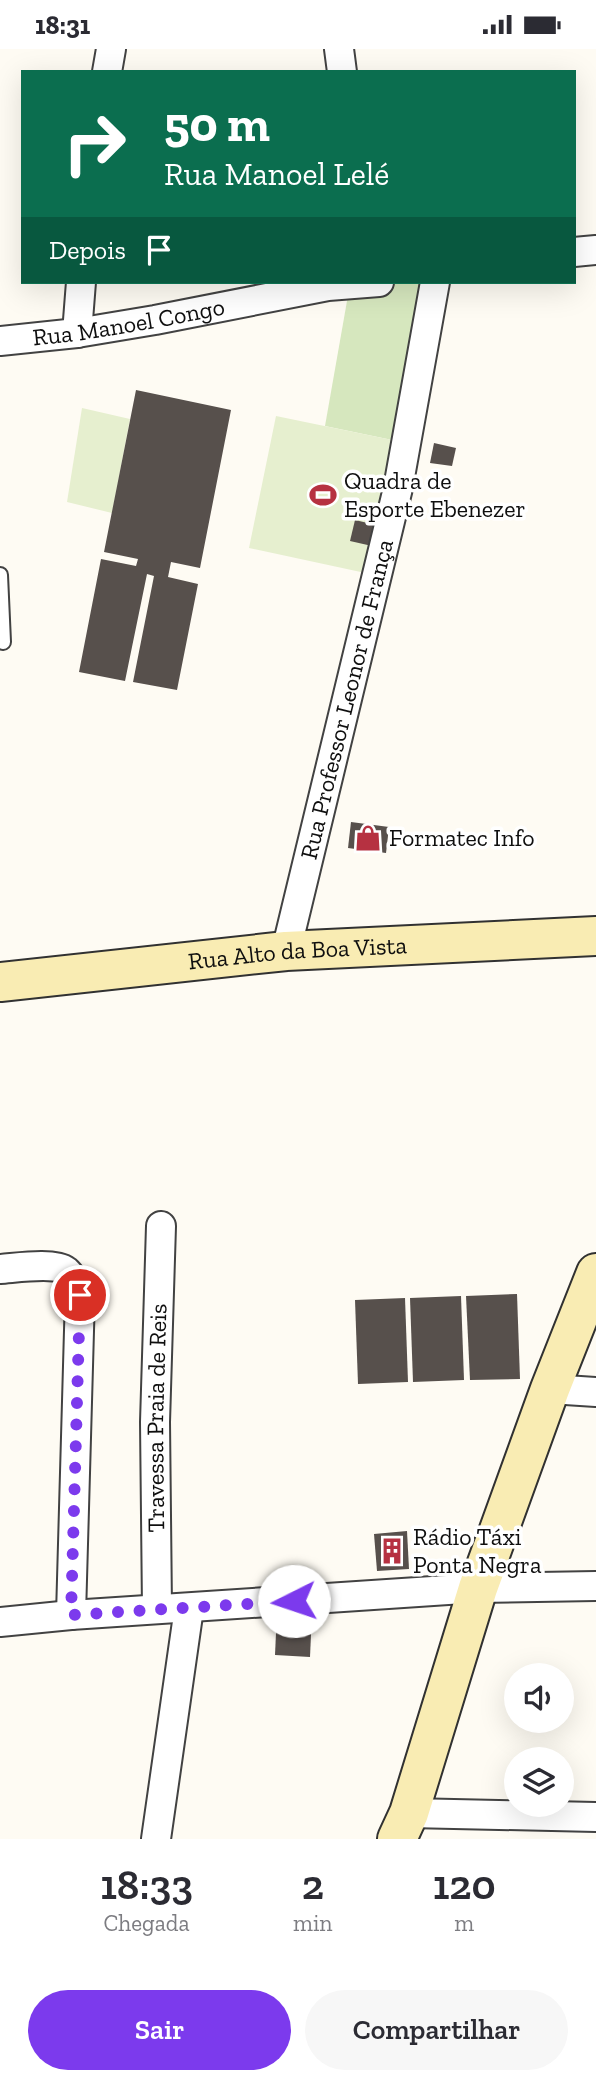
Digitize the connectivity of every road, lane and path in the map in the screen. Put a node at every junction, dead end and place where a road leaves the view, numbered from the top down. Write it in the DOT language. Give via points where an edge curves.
graph roads {
  1 [pos="111,49"];
  2 [pos="339,49"];
  3 [pos="107,70"];
  4 [pos="342,70"];
  5 [pos="596,250"];
  6 [pos="576,251"];
  7 [pos="81,284"];
  8 [pos="350,284"];
  9 [pos="435,284"];
  10 [pos="77,333"];
  11 [pos="0,341"];
  12 [pos="0,575"];
  13 [pos="3,642"];
  14 [pos="596,936"];
  15 [pos="286,951"];
  16 [pos="0,982"];
  17 [pos="161,1226"];
  18 [pos="0,1269"];
  19 [pos="596,1273"];
  20 [pos="550,1389"];
  21 [pos="596,1392"];
  22 [pos="596,1586"];
  23 [pos="478,1588"];
  24 [pos="188,1608"];
  25 [pos="157,1609"];
  26 [pos="71,1615"];
  27 [pos="0,1622"];
  28 [pos="596,1817"];
  29 [pos="403,1826"];
  30 [pos="156,1839"];
  1 -- 3 [label="street"];
  2 -- 4 [label="street"];
  5 -- 6 [label="street"];
  7 -- 10 [label="street"];
  8 -- 10 [label="street, Rua Manoel Congo"];
  9 -- 15 [label="street, Rua Professor Leonor de França" via="397,488"];
  10 -- 11 [label="street, Rua Manoel Congo"];
  12 -- 13 [label="lane"];
  14 -- 15 [label="street, Rua Alto da Boa Vista"];
  15 -- 16 [label="street, Rua Alto da Boa Vista"];
  17 -- 25 [label="street, Travessa Praia de Reis" via="155,1422"];
  18 -- 26 [label="street" via="54,1266 66,1271 80,1295"];
  19 -- 20 [label="street"];
  20 -- 21 [label="street"];
  20 -- 23 [label="street"];
  22 -- 23 [label="street"];
  23 -- 24 [label="street"];
  23 -- 29 [label="street"];
  24 -- 25 [label="street"];
  24 -- 30 [label="street"];
  25 -- 26 [label="street"];
  26 -- 27 [label="street"];
  28 -- 29 [label="street"];
}
